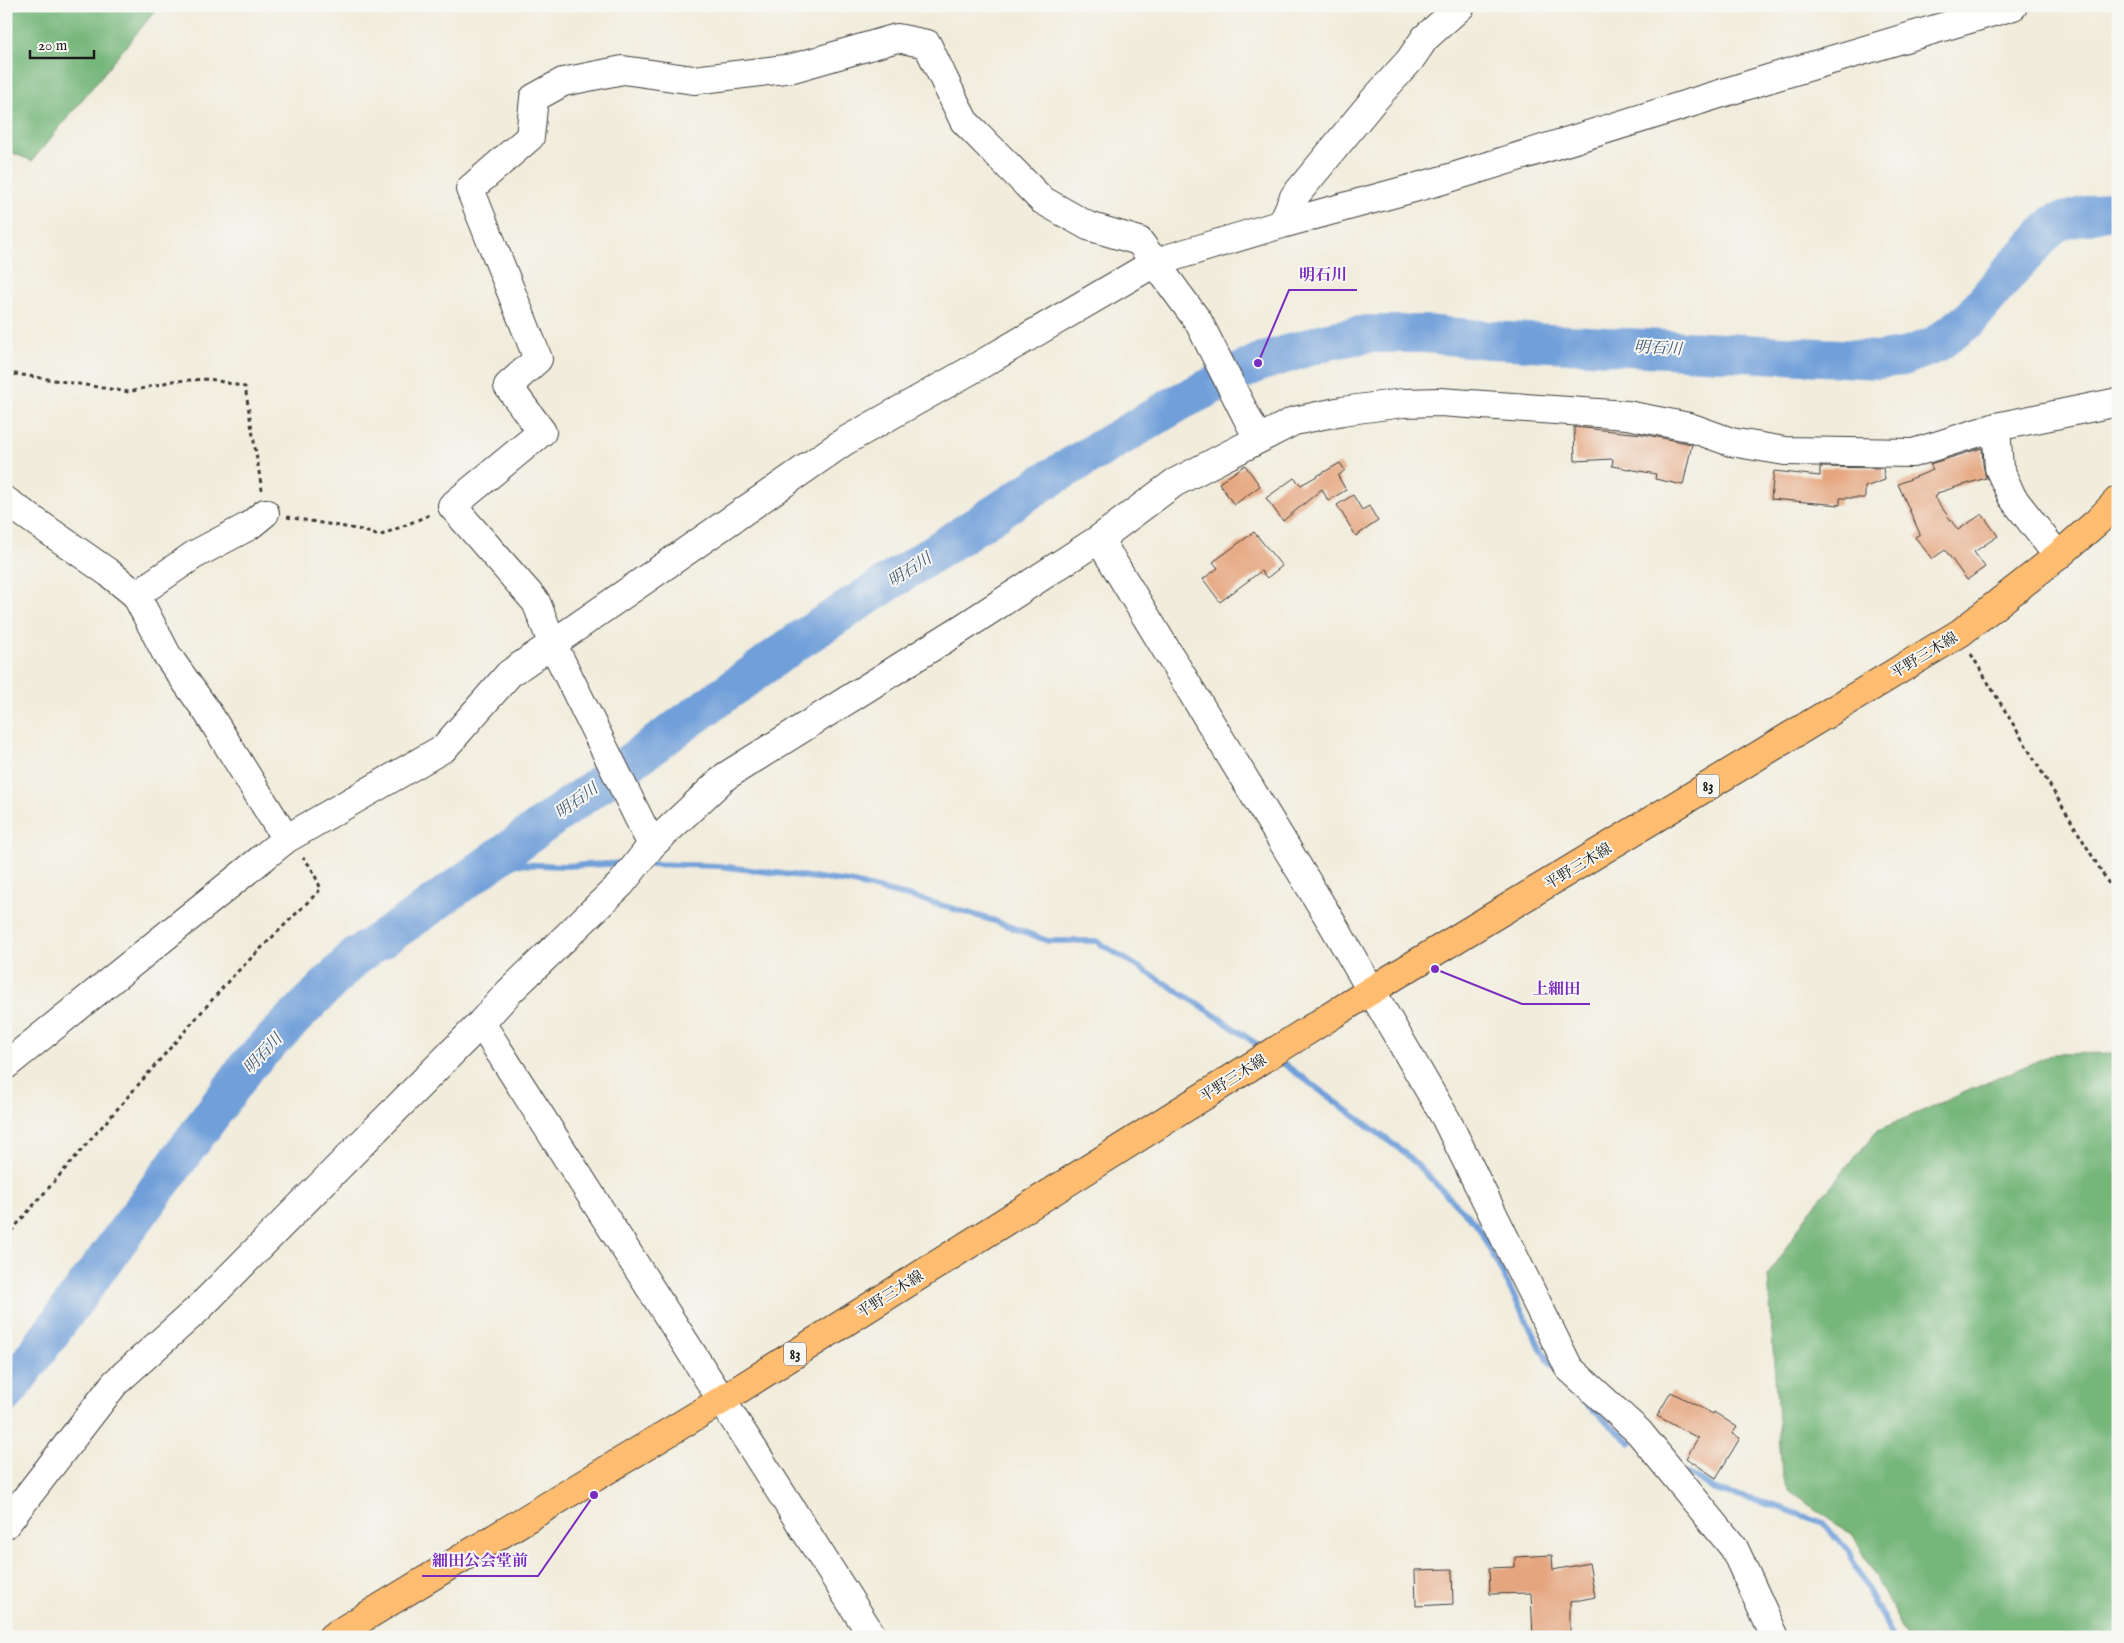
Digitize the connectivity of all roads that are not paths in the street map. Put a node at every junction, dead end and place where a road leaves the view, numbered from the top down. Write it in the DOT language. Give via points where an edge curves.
graph roads {
  1 [pos="1461,6"];
  2 [pos="2013,6"];
  3 [pos="1282,224"];
  4 [pos="1156,262"];
  5 [pos="2118,402"];
  6 [pos="1996,427"];
  7 [pos="1258,438"];
  8 [pos="2118,500"];
  9 [pos="6,501"];
  10 [pos="265,513"];
  11 [pos="1099,539"];
  12 [pos="2058,556"];
  13 [pos="136,595"];
  14 [pos="553,645"];
  15 [pos="286,839"];
  16 [pos="652,845"];
  17 [pos="1372,990"];
  18 [pos="481,1023"];
  19 [pos="6,1065"];
  20 [pos="722,1400"];
  21 [pos="6,1524"];
  22 [pos="332,1637"];
  23 [pos="872,1637"];
  24 [pos="1775,1637"];
  1 -- 3 [label="street" via="1425,38 1294,196"];
  2 -- 3 [label="street" via="1443,180"];
  3 -- 4 [label="street"];
  4 -- 7 [label="street" via="1198,321"];
  4 -- 14 [label="street" via="845,441"];
  4 -- 14 [label="street" via="1139,241 1088,226 1042,200 964,121 928,44 897,38 793,68 694,80 623,70 563,82 534,98 530,137 470,189 538,358 508,386 542,432 452,506 536,602"];
  5 -- 6 [label="street"];
  6 -- 7 [label="street" via="1913,453 1785,451 1731,442 1689,427 1627,415 1440,402 1342,411 1294,421"];
  6 -- 12 [label="street" via="1999,468 2012,497"];
  7 -- 11 [label="street" via="1174,483"];
  8 -- 12 [label="main road, 平野三木線 / 83"];
  9 -- 13 [label="street"];
  10 -- 13 [label="street" via="249,526 194,555"];
  11 -- 16 [label="street" via="726,776"];
  11 -- 17 [label="street"];
  12 -- 17 [label="main road, 平野三木線 / 83" via="1960,633"];
  13 -- 15 [label="street" via="168,655"];
  14 -- 15 [label="street" via="509,674 444,748"];
  14 -- 16 [label="street"];
  15 -- 19 [label="street"];
  16 -- 18 [label="street" via="621,884 508,992"];
  17 -- 20 [label="main road, 平野三木線 / 83"];
  17 -- 24 [label="street" via="1446,1119 1568,1368 1639,1432 1734,1548"];
  18 -- 20 [label="street"];
  18 -- 21 [label="street" via="199,1308 115,1383"];
  20 -- 22 [label="main road, 平野三木線 / 83"];
  20 -- 23 [label="street"];
}
